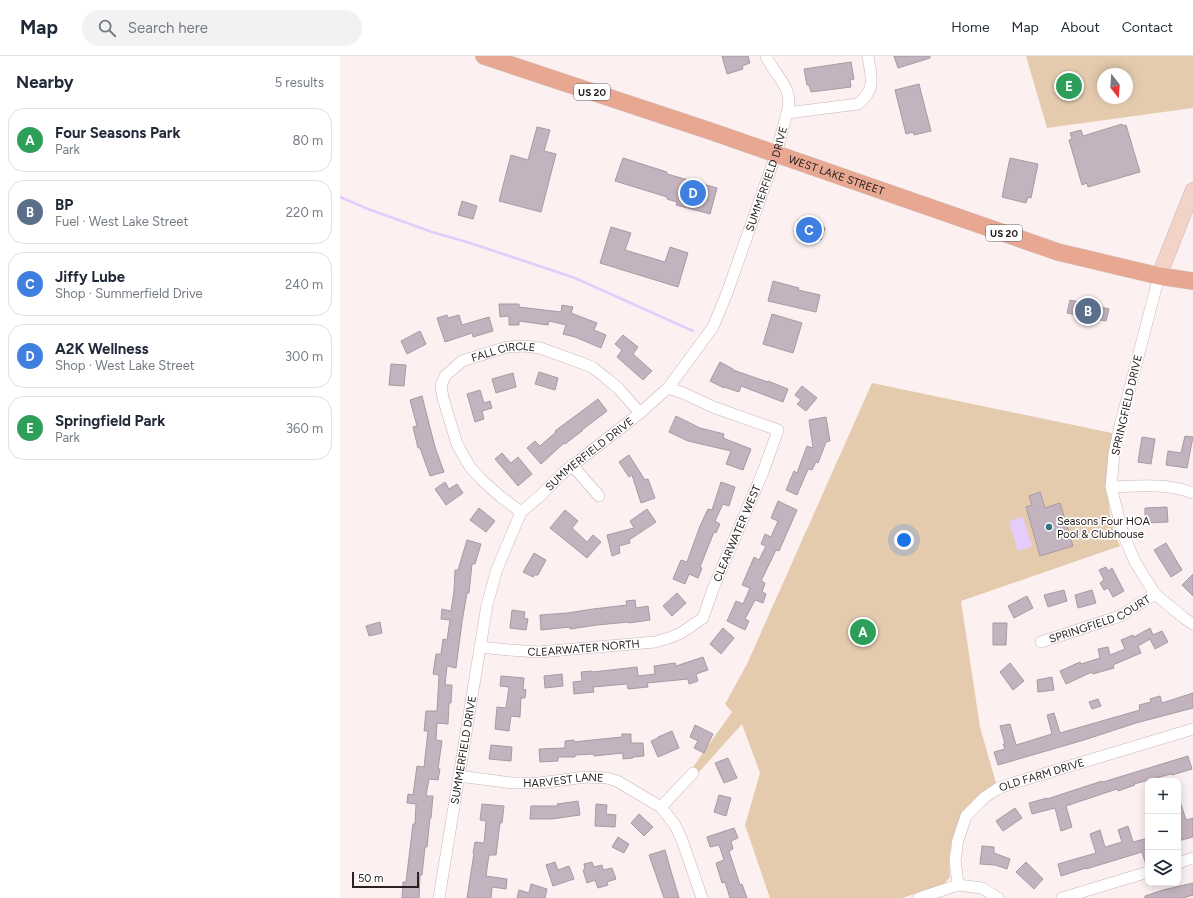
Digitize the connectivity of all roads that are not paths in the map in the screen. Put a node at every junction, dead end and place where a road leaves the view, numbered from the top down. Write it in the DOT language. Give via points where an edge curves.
graph roads {
  1 [pos="484,56"];
  2 [pos="766,56"];
  3 [pos="868,56"];
  4 [pos="787,113"];
  5 [pos="776,154"];
  6 [pos="1193,190"];
  7 [pos="1159,276"];
  8 [pos="1193,281"];
  9 [pos="668,388"];
  10 [pos="640,413"];
  11 [pos="572,466"];
  12 [pos="1111,487"];
  13 [pos="1193,493"];
  14 [pos="599,496"];
  15 [pos="521,512"];
  16 [pos="1156,594"];
  17 [pos="1193,624"];
  18 [pos="686,630"];
  19 [pos="1042,642"];
  20 [pos="480,647"];
  21 [pos="1193,729"];
  22 [pos="693,773"];
  23 [pos="459,776"];
  24 [pos="661,807"];
  25 [pos="1193,858"];
  26 [pos="1181,862"];
  27 [pos="1145,873"];
  28 [pos="958,885"];
  29 [pos="439,898"];
  30 [pos="702,898"];
  31 [pos="919,898"];
  32 [pos="998,898"];
  33 [pos="1062,898"];
  1 -- 5 [label="main road, WEST LAKE STREET / US 20"];
  2 -- 4 [label="street" via="786,87 789,99"];
  3 -- 4 [label="street, SUMMERFIELD DRIVE" via="870,90 858,104"];
  4 -- 5 [label="street, SUMMERFIELD DRIVE"];
  5 -- 7 [label="main road, WEST LAKE STREET / US 20" via="1058,252"];
  5 -- 9 [label="street, SUMMERFIELD DRIVE" via="713,327"];
  6 -- 7 [label="street, SPRINGFIELD DRIVE"];
  7 -- 8 [label="main road, WEST LAKE STREET / US 20"];
  7 -- 12 [label="street, SPRINGFIELD DRIVE" via="1118,434"];
  9 -- 10 [label="street, SUMMERFIELD DRIVE"];
  9 -- 18 [label="street, CLEARWATER WEST" via="778,430 764,472 703,618"];
  10 -- 11 [label="street, SUMMERFIELD DRIVE"];
  10 -- 15 [label="street, FALL CIRCLE" via="619,389 592,367 540,348 506,347 462,361 445,376 441,386 456,440 470,467"];
  11 -- 14 [label="street"];
  11 -- 15 [label="street, SUMMERFIELD DRIVE"];
  12 -- 13 [label="street" via="1151,485"];
  12 -- 16 [label="street, SPRINGFIELD DRIVE" via="1123,534 1135,562"];
  15 -- 20 [label="street, SUMMERFIELD DRIVE" via="497,569 487,605"];
  16 -- 17 [label="street, SPRINGFIELD DRIVE"];
  16 -- 19 [label="street, SPRINGFIELD COURT" via="1120,616"];
  18 -- 20 [label="street, CLEARWATER NORTH" via="655,642 538,652"];
  20 -- 23 [label="street, SUMMERFIELD DRIVE"];
  21 -- 28 [label="street, OLD FARM DRIVE" via="997,789 966,816 956,849"];
  22 -- 24 [label="street"];
  23 -- 24 [label="street, HARVEST LANE" via="512,783 586,777 607,778 617,781"];
  23 -- 29 [label="street, SUMMERFIELD DRIVE"];
  24 -- 30 [label="street" via="679,833"];
  25 -- 26 [label="street"];
  27 -- 33 [label="street"];
  28 -- 31 [label="street"];
  28 -- 32 [label="street" via="982,888"];
}
